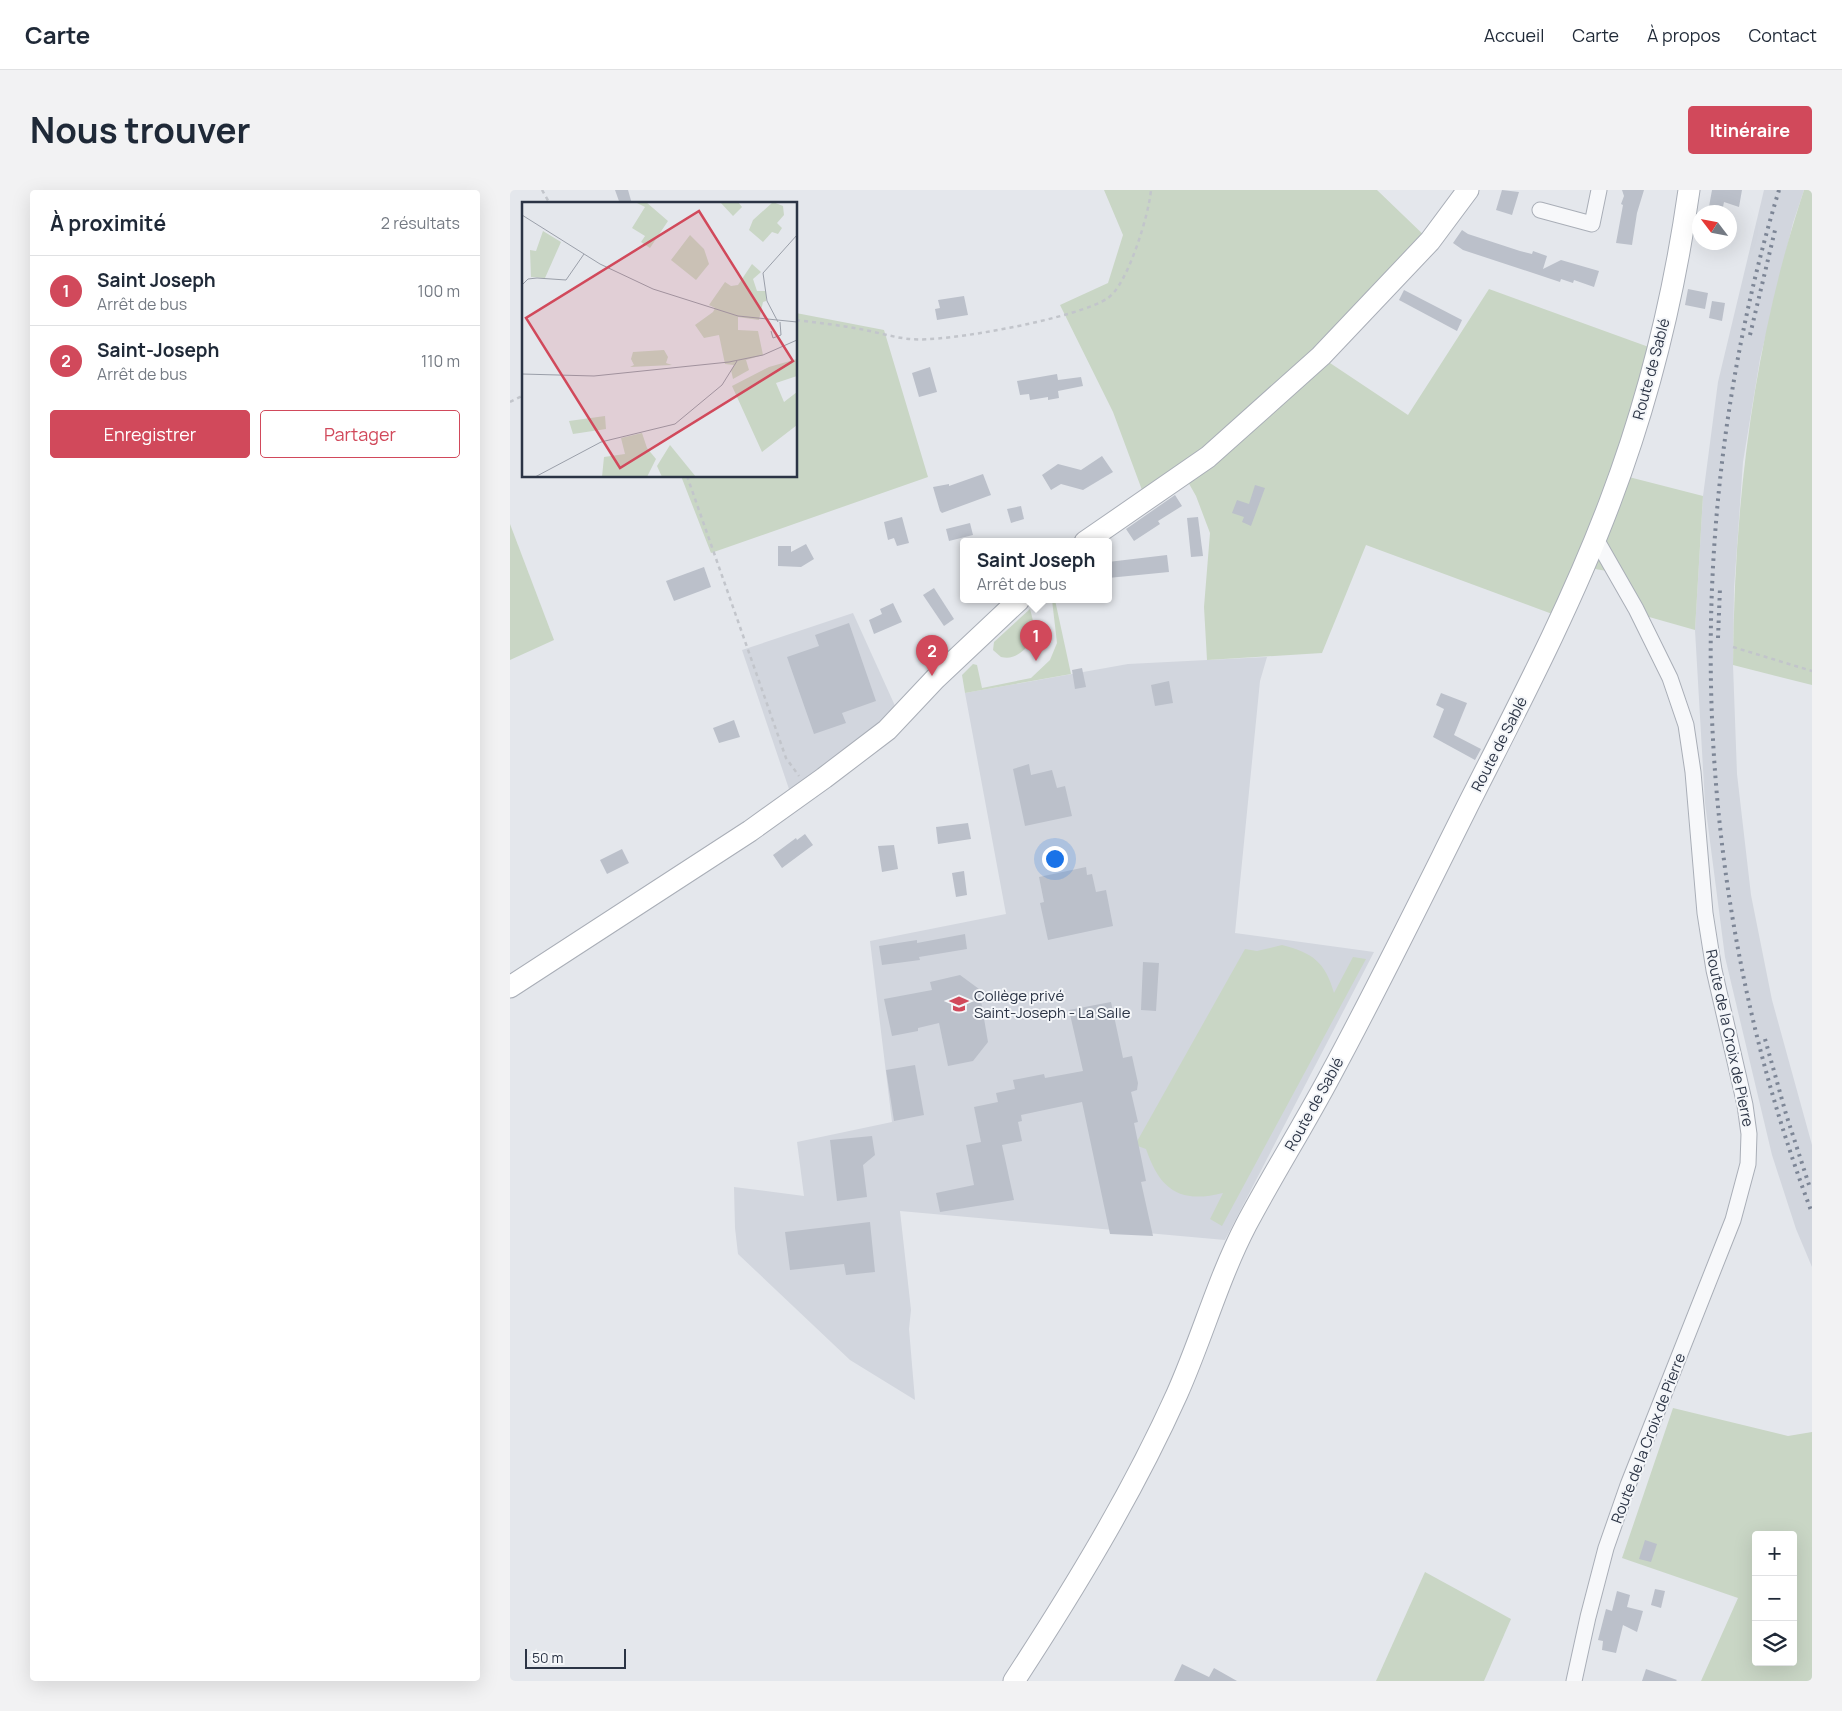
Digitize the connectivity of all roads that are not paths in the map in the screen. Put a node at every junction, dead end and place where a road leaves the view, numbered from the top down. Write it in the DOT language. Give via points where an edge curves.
graph roads {
  1 [pos="1468,190"];
  2 [pos="1599,190"];
  3 [pos="1689,190"];
  4 [pos="1540,210"];
  5 [pos="1091,538"];
  6 [pos="1596,539"];
  7 [pos="1016,603"];
  8 [pos="510,987"];
  9 [pos="1014,1681"];
  10 [pos="1574,1681"];
  1 -- 5 [label="main road" via="1430,241 1321,356 1208,457"];
  2 -- 4 [label="street" via="1592,224"];
  3 -- 6 [label="main road, Route de Sablé" via="1672,290 1657,350 1628,452"];
  6 -- 9 [label="main road, Route de Sablé" via="1531,681 1440,862 1332,1073 1257,1205 1157,1437 1106,1530"];
  6 -- 10 [label="street, Route de la Croix de Pierre" via="1670,678 1686,725 1705,913 1714,970 1750,1134 1748,1164 1733,1220 1628,1485 1604,1557"];
  7 -- 8 [label="main road" via="935,679 887,730 734,842"];
}
